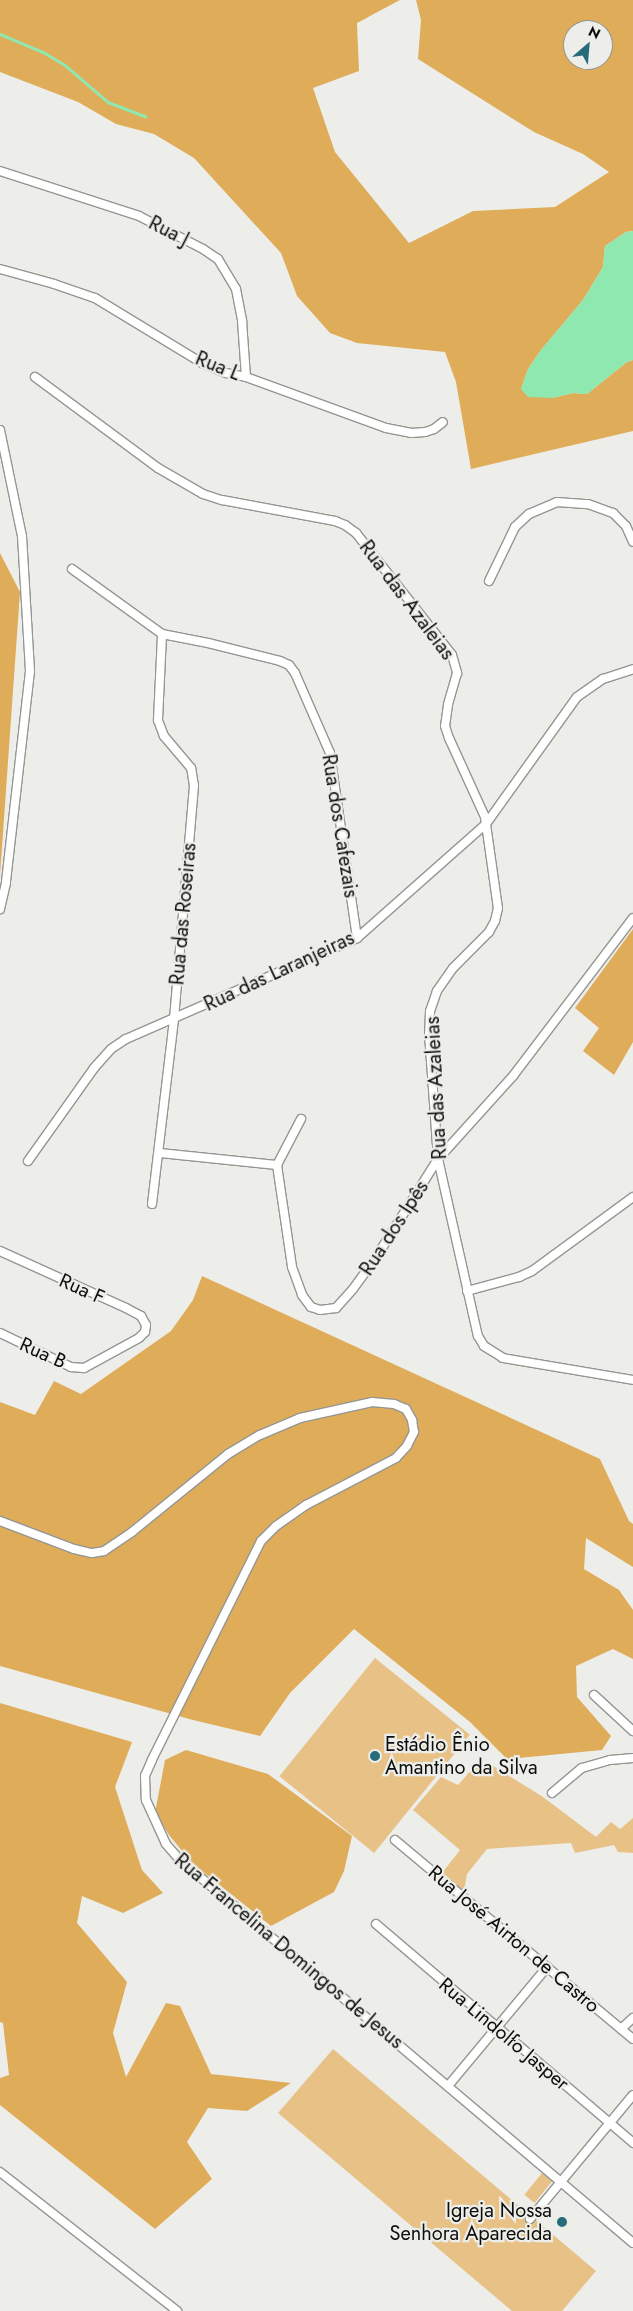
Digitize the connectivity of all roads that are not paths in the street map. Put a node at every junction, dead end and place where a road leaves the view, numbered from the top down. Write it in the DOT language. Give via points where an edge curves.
graph roads {
  1 [pos="0,170"];
  2 [pos="0,269"];
  3 [pos="35,377"];
  4 [pos="246,377"];
  5 [pos="443,422"];
  6 [pos="0,430"];
  7 [pos="633,542"];
  8 [pos="72,569"];
  9 [pos="489,581"];
  10 [pos="162,634"];
  11 [pos="633,669"];
  12 [pos="486,824"];
  13 [pos="0,909"];
  14 [pos="633,918"];
  15 [pos="357,938"];
  16 [pos="174,1020"];
  17 [pos="301,1119"];
  18 [pos="159,1153"];
  19 [pos="438,1159"];
  20 [pos="28,1161"];
  21 [pos="277,1165"];
  22 [pos="633,1197"];
  23 [pos="152,1204"];
  24 [pos="0,1251"];
  25 [pos="467,1290"];
  26 [pos="0,1334"];
  27 [pos="139,1338"];
  28 [pos="633,1380"];
  29 [pos="0,1521"];
  30 [pos="594,1695"];
  31 [pos="633,1731"];
  32 [pos="633,1758"];
  33 [pos="552,1793"];
  34 [pos="395,1840"];
  35 [pos="376,1924"];
  36 [pos="546,1967"];
  37 [pos="633,2018"];
  38 [pos="497,2027"];
  39 [pos="621,2028"];
  40 [pos="633,2039"];
  41 [pos="448,2086"];
  42 [pos="633,2095"];
  43 [pos="610,2123"];
  44 [pos="633,2143"];
  45 [pos="0,2172"];
  46 [pos="561,2182"];
  47 [pos="530,2219"];
  48 [pos="633,2243"];
  49 [pos="177,2311"];
  1 -- 4 [label="street, Rua J" via="139,216 218,259 236,289"];
  2 -- 4 [label="street, Rua L" via="94,298 202,363"];
  3 -- 12 [label="street, Rua das Azaleias" via="158,468 203,494 335,521 356,533 452,655 457,674 445,726"];
  4 -- 5 [label="street, Rua L" via="386,428 425,432 434,430"];
  6 -- 13 [label="street" via="22,536 30,671 6,883"];
  7 -- 9 [label="street" via="626,526 613,513 588,504 556,502 529,514 515,527"];
  8 -- 10 [label="street, Rua dos Cafezais"];
  10 -- 15 [label="street, Rua dos Cafezais" via="280,661 289,664 295,673 326,739 334,768"];
  10 -- 16 [label="street, Rua das Roseiras" via="160,728 194,776"];
  11 -- 12 [label="street, Rua das Laranjeiras" via="603,679 578,697"];
  12 -- 15 [label="street, Rua das Laranjeiras"];
  12 -- 19 [label="street, Rua das Azaleias" via="497,896 496,921 453,968 437,991 430,1011"];
  14 -- 19 [label="street, Rua dos Ipês" via="512,1076"];
  15 -- 16 [label="street, Rua das Laranjeiras"];
  16 -- 18 [label="street, Rua das Roseiras"];
  16 -- 20 [label="street, Rua das Laranjeiras" via="126,1039 111,1049"];
  17 -- 21 [label="street"];
  18 -- 21 [label="street"];
  18 -- 23 [label="street, Rua das Roseiras"];
  19 -- 21 [label="street, Rua dos Ipês" via="353,1289 336,1308 328,1310 312,1307 306,1302 292,1267"];
  19 -- 25 [label="street, Rua das Azaleias"];
  22 -- 25 [label="street" via="532,1271"];
  24 -- 27 [label="street, Rua F" via="141,1316 146,1325"];
  25 -- 28 [label="street, Rua das Azaleias" via="478,1336 493,1353 503,1358"];
  26 -- 27 [label="street, Rua B" via="71,1367 84,1368"];
  29 -- 41 [label="street, Rua Francelina Domingos de Jesus" via="74,1549 92,1553 104,1551 228,1454 260,1435 300,1418 372,1402 406,1409 414,1432 396,1458 306,1505 261,1541 152,1760 145,1791 156,1826 180,1860"];
  30 -- 31 [label="street"];
  32 -- 33 [label="street" via="582,1768"];
  34 -- 36 [label="street, Rua José Airton de Castro"];
  35 -- 38 [label="street, Rua Lindolfo Jasper"];
  36 -- 38 [label="street"];
  36 -- 39 [label="street, Rua José Airton de Castro"];
  37 -- 39 [label="street"];
  38 -- 41 [label="street"];
  38 -- 43 [label="street, Rua Lindolfo Jasper"];
  39 -- 40 [label="street, Rua José Airton de Castro"];
  41 -- 46 [label="street, Rua Francelina Domingos de Jesus"];
  42 -- 43 [label="street"];
  43 -- 44 [label="street, Rua Lindolfo Jasper"];
  43 -- 46 [label="street"];
  45 -- 49 [label="street"];
  46 -- 47 [label="street"];
  46 -- 48 [label="street, Rua Francelina Domingos de Jesus"];
}
